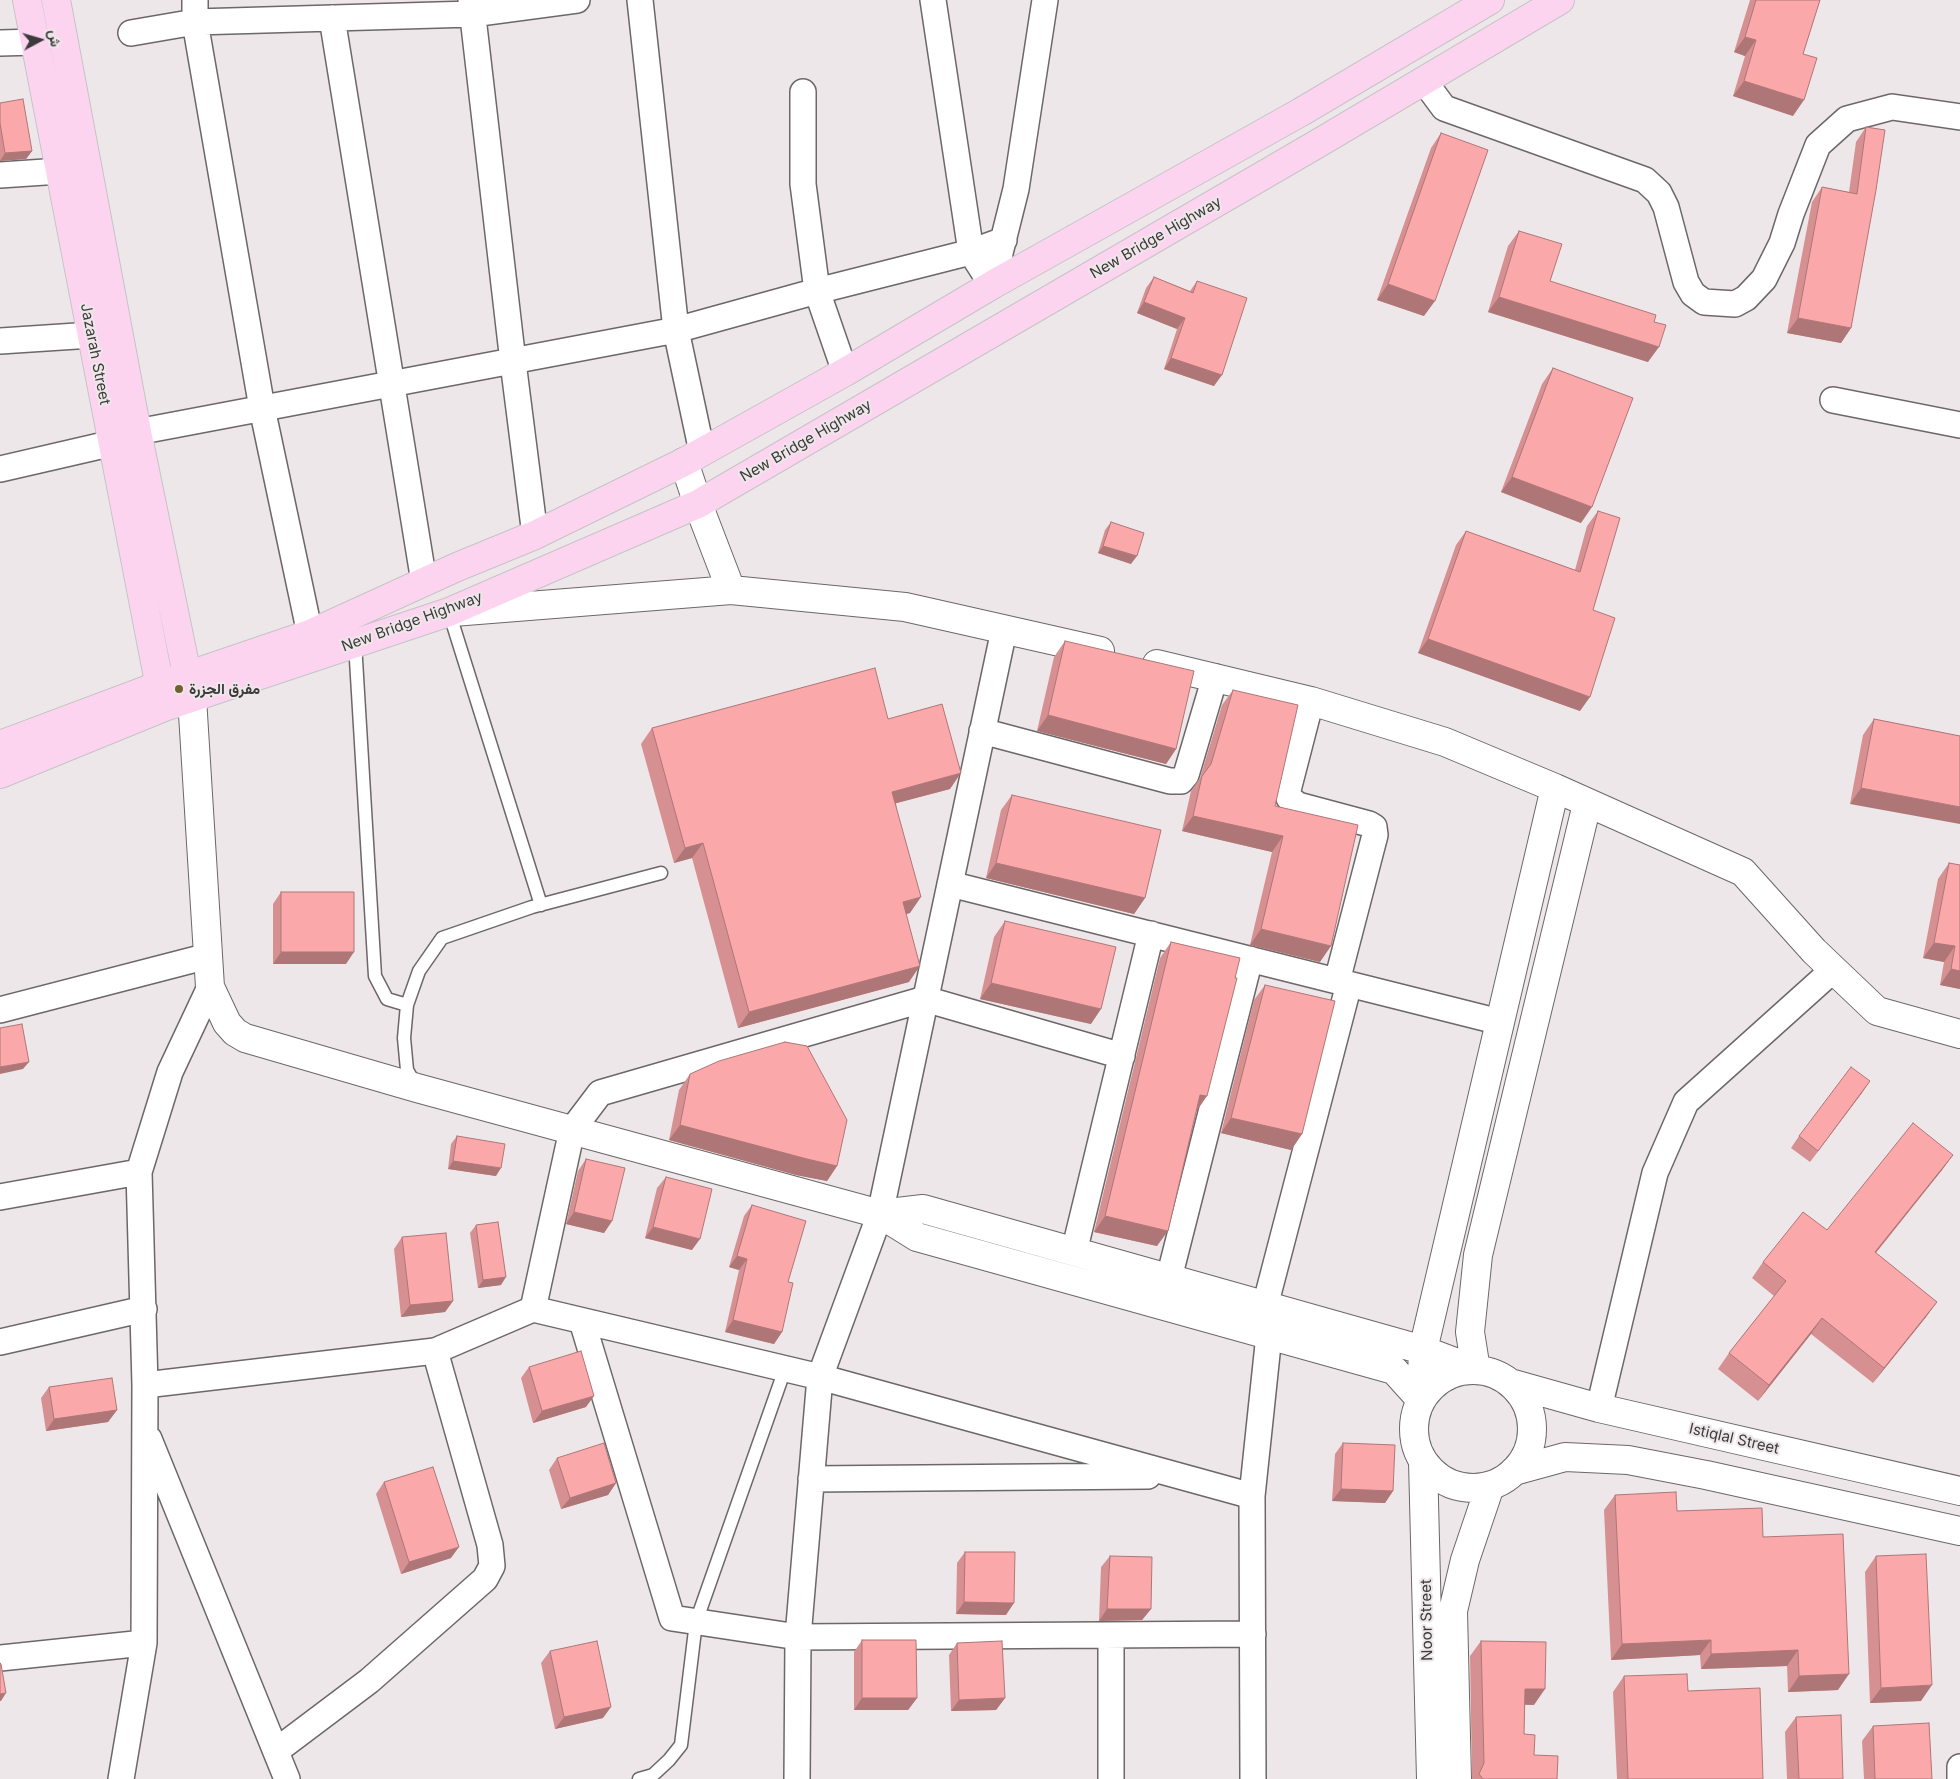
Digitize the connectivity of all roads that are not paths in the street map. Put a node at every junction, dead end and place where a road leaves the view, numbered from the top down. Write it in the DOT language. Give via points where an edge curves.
graph roads {
  1 [pos="27,0"];
  2 [pos="56,0"];
  3 [pos="578,0"];
  4 [pos="640,0"];
  5 [pos="933,0"];
  6 [pos="1045,0"];
  7 [pos="1490,0"];
  8 [pos="1560,0"];
  9 [pos="471,7"];
  10 [pos="195,11"];
  11 [pos="322,12"];
  12 [pos="132,33"];
  13 [pos="36,42"];
  14 [pos="0,43"];
  15 [pos="1424,80"];
  16 [pos="803,92"];
  17 [pos="1960,117"];
  18 [pos="60,171"];
  19 [pos="0,175"];
  20 [pos="1004,240"];
  21 [pos="971,252"];
  22 [pos="992,285"];
  23 [pos="817,291"];
  24 [pos="676,330"];
  25 [pos="92,335"];
  26 [pos="0,341"];
  27 [pos="513,362"];
  28 [pos="845,372"];
  29 [pos="391,383"];
  30 [pos="1833,400"];
  31 [pos="262,408"];
  32 [pos="1960,425"];
  33 [pos="137,432"];
  34 [pos="113,443"];
  35 [pos="693,457"];
  36 [pos="0,469"];
  37 [pos="698,504"];
  38 [pos="535,536"];
  39 [pos="424,582"];
  40 [pos="732,590"];
  41 [pos="449,612"];
  42 [pos="1004,630"];
  43 [pos="310,634"];
  44 [pos="355,643"];
  45 [pos="1216,676"];
  46 [pos="190,687"];
  47 [pos="162,696"];
  48 [pos="1311,701"];
  49 [pos="982,731"];
  50 [pos="0,745"];
  51 [pos="0,774"];
  52 [pos="1555,788"];
  53 [pos="1588,804"];
  54 [pos="661,873"];
  55 [pos="950,884"];
  56 [pos="541,905"];
  57 [pos="1152,934"];
  58 [pos="208,956"];
  59 [pos="1250,960"];
  60 [pos="1833,970"];
  61 [pos="1343,983"];
  62 [pos="210,987"];
  63 [pos="925,999"];
  64 [pos="407,1005"];
  65 [pos="0,1010"];
  66 [pos="1500,1022"];
  67 [pos="1960,1034"];
  68 [pos="1122,1056"];
  69 [pos="417,1088"];
  70 [pos="572,1130"];
  71 [pos="139,1172"];
  72 [pos="0,1197"];
  73 [pos="880,1214"];
  74 [pos="1074,1252"];
  75 [pos="1169,1278"];
  76 [pos="1265,1306"];
  77 [pos="144,1309"];
  78 [pos="533,1309"];
  79 [pos="582,1321"];
  80 [pos="1269,1335"];
  81 [pos="0,1342"];
  82 [pos="1423,1350"];
  83 [pos="435,1351"];
  84 [pos="786,1369"];
  85 [pos="1476,1370"];
  86 [pos="820,1377"];
  87 [pos="1510,1383"];
  88 [pos="145,1385"];
  89 [pos="1421,1400"];
  90 [pos="1599,1408"];
  91 [pos="145,1428"];
  92 [pos="1423,1461"];
  93 [pos="1514,1472"];
  94 [pos="1178,1475"];
  95 [pos="811,1479"];
  96 [pos="1490,1486"];
  97 [pos="1960,1491"];
  98 [pos="1252,1496"];
  99 [pos="1960,1531"];
  100 [pos="696,1622"];
  101 [pos="1252,1634"];
  102 [pos="1111,1635"];
  103 [pos="798,1637"];
  104 [pos="144,1643"];
  105 [pos="0,1658"];
  106 [pos="276,1751"];
  107 [pos="1960,1767"];
  108 [pos="121,1779"];
  109 [pos="287,1779"];
  110 [pos="639,1779"];
  111 [pos="798,1779"];
  112 [pos="1111,1779"];
  113 [pos="1253,1779"];
  114 [pos="1431,1779"];
  115 [pos="1457,1779"];
  116 [pos="1960,1779"];
  1 -- 13 [label="main road, Jazarah Street"];
  2 -- 33 [label="main road, Jazarah Street"];
  3 -- 9 [label="street"];
  4 -- 24 [label="street"];
  5 -- 21 [label="street"];
  6 -- 20 [label="street" via="1016,189"];
  7 -- 22 [label="main road, New Bridge Highway" via="1301,112"];
  8 -- 15 [label="main road, New Bridge Highway"];
  9 -- 11 [label="street"];
  9 -- 27 [label="street"];
  10 -- 11 [label="street"];
  10 -- 12 [label="street"];
  10 -- 31 [label="street"];
  11 -- 29 [label="street"];
  13 -- 14 [label="street"];
  13 -- 18 [label="main road, Jazarah Street"];
  15 -- 17 [label="street" via="1444,108 1645,180 1659,193 1666,207 1686,282 1693,294 1704,302 1735,304 1746,298 1764,279 1782,243 1818,145 1847,119 1892,107"];
  15 -- 37 [label="main road, New Bridge Highway"];
  16 -- 23 [label="street" via="803,184"];
  18 -- 19 [label="street"];
  18 -- 25 [label="main road, Jazarah Street"];
  20 -- 21 [label="street"];
  20 -- 22 [label="street"];
  21 -- 22 [label="street"];
  21 -- 23 [label="street"];
  22 -- 28 [label="main road, New Bridge Highway"];
  23 -- 24 [label="street"];
  23 -- 28 [label="street"];
  24 -- 27 [label="street"];
  24 -- 35 [label="street"];
  25 -- 26 [label="street"];
  25 -- 34 [label="main road, Jazarah Street"];
  27 -- 29 [label="street"];
  27 -- 38 [label="street"];
  28 -- 35 [label="main road, New Bridge Highway"];
  29 -- 31 [label="street"];
  29 -- 39 [label="street"];
  30 -- 32 [label="street"];
  31 -- 33 [label="street"];
  31 -- 43 [label="street"];
  33 -- 46 [label="main road, Jazarah Street"];
  34 -- 36 [label="street"];
  34 -- 47 [label="main road, Jazarah Street"];
  35 -- 37 [label="street"];
  35 -- 38 [label="main road, New Bridge Highway"];
  37 -- 40 [label="street"];
  37 -- 41 [label="main road, New Bridge Highway"];
  38 -- 39 [label="main road, New Bridge Highway"];
  39 -- 43 [label="main road, New Bridge Highway"];
  40 -- 41 [label="street"];
  40 -- 42 [label="street" via="905,607"];
  41 -- 44 [label="main road, New Bridge Highway"];
  41 -- 56 [label="lane"];
  42 -- 45 [label="street"];
  42 -- 49 [label="street"];
  43 -- 46 [label="main road, New Bridge Highway"];
  44 -- 46 [label="main road, New Bridge Highway"];
  44 -- 64 [label="lane" via="375,976 387,998"];
  45 -- 48 [label="street"];
  45 -- 49 [label="street" via="1186,775 1181,781 1170,781"];
  46 -- 47 [label="main road, New Bridge Highway"];
  46 -- 58 [label="street"];
  47 -- 50 [label="main road, New Bridge Highway"];
  47 -- 51 [label="main road, New Bridge Highway"];
  48 -- 52 [label="street" via="1445,742"];
  48 -- 61 [label="street" via="1288,790 1290,798 1298,805 1369,824 1374,827 1375,835"];
  49 -- 55 [label="street"];
  52 -- 53 [label="street"];
  52 -- 66 [label="street"];
  53 -- 60 [label="street" via="1743,872"];
  53 -- 85 [label="street" via="1478,1255 1470,1332"];
  54 -- 56 [label="lane"];
  55 -- 57 [label="street"];
  55 -- 63 [label="street"];
  56 -- 64 [label="lane" via="442,938 419,971"];
  57 -- 59 [label="street"];
  57 -- 68 [label="street"];
  58 -- 62 [label="street"];
  58 -- 65 [label="street"];
  59 -- 61 [label="street"];
  59 -- 75 [label="street"];
  60 -- 67 [label="street" via="1877,1011"];
  60 -- 90 [label="street" via="1686,1102 1654,1174"];
  61 -- 66 [label="street"];
  61 -- 76 [label="street"];
  62 -- 69 [label="street" via="227,1023 244,1038"];
  62 -- 71 [label="street" via="170,1072"];
  63 -- 68 [label="street"];
  63 -- 70 [label="street" via="600,1093"];
  63 -- 73 [label="street"];
  64 -- 69 [label="lane" via="404,1038 407,1070"];
  66 -- 82 [label="street"];
  68 -- 74 [label="street"];
  69 -- 70 [label="street"];
  70 -- 73 [label="street"];
  70 -- 78 [label="street"];
  71 -- 72 [label="street"];
  71 -- 77 [label="street"];
  73 -- 74 [label="street" via="923,1210"];
  73 -- 80 [label="street" via="917,1237"];
  73 -- 86 [label="street"];
  74 -- 75 [label="street"];
  75 -- 76 [label="street"];
  76 -- 82 [label="street"];
  77 -- 81 [label="street"];
  77 -- 88 [label="street"];
  78 -- 79 [label="street"];
  78 -- 83 [label="street"];
  79 -- 84 [label="street"];
  79 -- 100 [label="street" via="672,1618"];
  80 -- 89 [label="street" via="1394,1370"];
  80 -- 98 [label="street"];
  82 -- 85 [label="street"];
  82 -- 89 [label="street"];
  83 -- 88 [label="street"];
  83 -- 106 [label="street" via="490,1545 492,1566 485,1578 369,1682"];
  84 -- 86 [label="street"];
  84 -- 100 [label="lane"];
  85 -- 87 [label="street" via="1500,1376"];
  85 -- 89 [label="street" via="1444,1377"];
  86 -- 94 [label="street"];
  86 -- 95 [label="street"];
  87 -- 90 [label="street, Istiqlal Street"];
  87 -- 93 [label="street" via="1523,1398 1530,1416 1532,1436 1526,1455"];
  88 -- 91 [label="street"];
  89 -- 92 [label="street" via="1414,1431"];
  90 -- 97 [label="street, Istiqlal Street"];
  91 -- 104 [label="street"];
  91 -- 106 [label="street"];
  92 -- 96 [label="street" via="1436,1475 1452,1484 1471,1488"];
  92 -- 114 [label="street, Noor Street"];
  93 -- 96 [label="street"];
  93 -- 99 [label="street" via="1565,1457 1628,1460"];
  94 -- 95 [label="street"];
  94 -- 98 [label="street"];
  95 -- 103 [label="street"];
  96 -- 115 [label="street, Noor Street" via="1465,1560 1453,1611"];
  98 -- 101 [label="street"];
  100 -- 103 [label="street"];
  100 -- 110 [label="lane" via="681,1745 653,1775"];
  101 -- 102 [label="street"];
  101 -- 113 [label="street"];
  102 -- 103 [label="street"];
  102 -- 112 [label="street"];
  103 -- 111 [label="street"];
  104 -- 105 [label="street"];
  104 -- 108 [label="street"];
  106 -- 109 [label="street"];
  107 -- 116 [label="street"];
}
